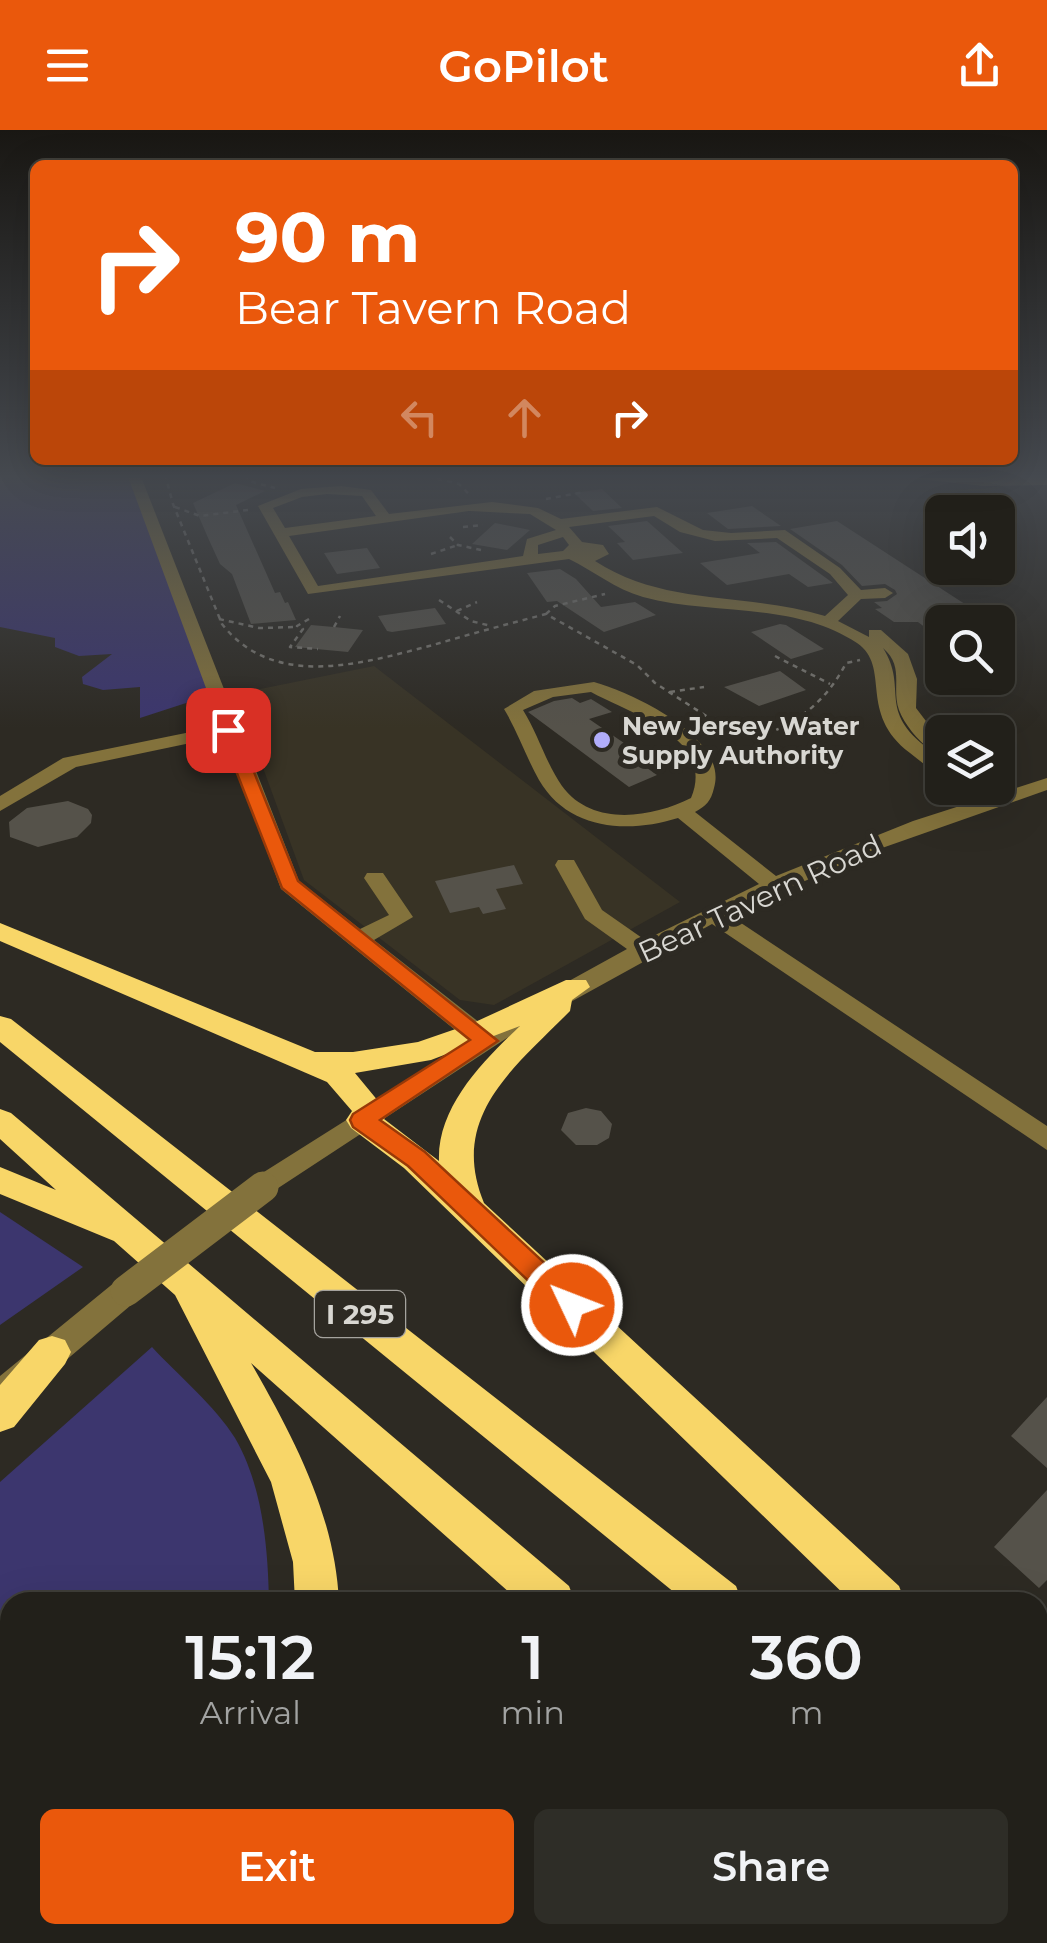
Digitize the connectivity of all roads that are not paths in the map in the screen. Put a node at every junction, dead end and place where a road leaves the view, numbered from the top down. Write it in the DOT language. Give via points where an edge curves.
graph roads {
  1 [pos="164,559"];
  2 [pos="295,559"];
  3 [pos="541,559"];
  4 [pos="582,559"];
  5 [pos="603,559"];
  6 [pos="817,559"];
  7 [pos="532,560"];
  8 [pos="884,593"];
  9 [pos="858,594"];
  10 [pos="712,606"];
  11 [pos="833,618"];
  12 [pos="228,730"];
  13 [pos="925,735"];
  14 [pos="925,755"];
  15 [pos="1047,784"];
  16 [pos="1015,791"];
  17 [pos="975,805"];
  18 [pos="0,806"];
  19 [pos="683,812"];
  20 [pos="566,865"];
  21 [pos="376,878"];
  22 [pos="776,886"];
  23 [pos="714,915"];
  24 [pos="0,931"];
  25 [pos="359,939"];
  26 [pos="644,950"];
  27 [pos="576,987"];
  28 [pos="0,1026"];
  29 [pos="482,1037"];
  30 [pos="309,1060"];
  31 [pos="367,1117"];
  32 [pos="0,1121"];
  33 [pos="1047,1140"];
  34 [pos="0,1180"];
  35 [pos="473,1214"];
  36 [pos="139,1239"];
  37 [pos="182,1276"];
  38 [pos="52,1352"];
  39 [pos="0,1382"];
  40 [pos="0,1396"];
  41 [pos="0,1414"];
  42 [pos="316,1592"];
  43 [pos="542,1592"];
  44 [pos="708,1592"];
  45 [pos="871,1592"];
  1 -- 12 [label="street"];
  2 -- 7 [label="street" via="314,591"];
  3 -- 7 [label="street"];
  4 -- 10 [label="street" via="606,579 638,592"];
  5 -- 10 [label="street" via="642,584"];
  6 -- 9 [label="street"];
  8 -- 9 [label="street"];
  9 -- 11 [label="street"];
  10 -- 11 [label="street"];
  11 -- 13 [label="street" via="881,636 900,654 908,708"];
  11 -- 14 [label="street" via="882,657 887,712"];
  12 -- 18 [label="street" via="70,762"];
  12 -- 25 [label="street" via="289,884"];
  15 -- 16 [label="street, Bear Tavern Road"];
  17 -- 22 [label="street, Bear Tavern Road"];
  19 -- 19 [label="street" via="636,822 603,819 562,800 513,709 523,700 594,688 683,737 703,754 708,783 699,802"];
  19 -- 22 [label="street"];
  20 -- 26 [label="street" via="593,914"];
  21 -- 25 [label="street" via="402,917"];
  22 -- 23 [label="street, Bear Tavern Road"];
  23 -- 26 [label="street, Bear Tavern Road"];
  23 -- 33 [label="street"];
  24 -- 30 [label="highway"];
  25 -- 29 [label="street"];
  26 -- 27 [label="street, Bear Tavern Road"];
  27 -- 29 [label="highway"];
  27 -- 35 [label="highway" via="500,1063 467,1108 455,1164"];
  28 -- 44 [label="highway, I 295"];
  29 -- 30 [label="highway" via="384,1062"];
  29 -- 31 [label="street"];
  30 -- 31 [label="highway" via="351,1085"];
  31 -- 35 [label="highway"];
  31 -- 38 [label="street, bridge" via="263,1187"];
  32 -- 36 [label="highway, I 295"];
  34 -- 36 [label="highway"];
  35 -- 45 [label="highway"];
  36 -- 37 [label="highway, I 295"];
  37 -- 42 [label="highway" via="284,1463 309,1536"];
  37 -- 43 [label="highway, I 295"];
  38 -- 39 [label="highway"];
  38 -- 40 [label="street"];
  38 -- 41 [label="highway"];
}
